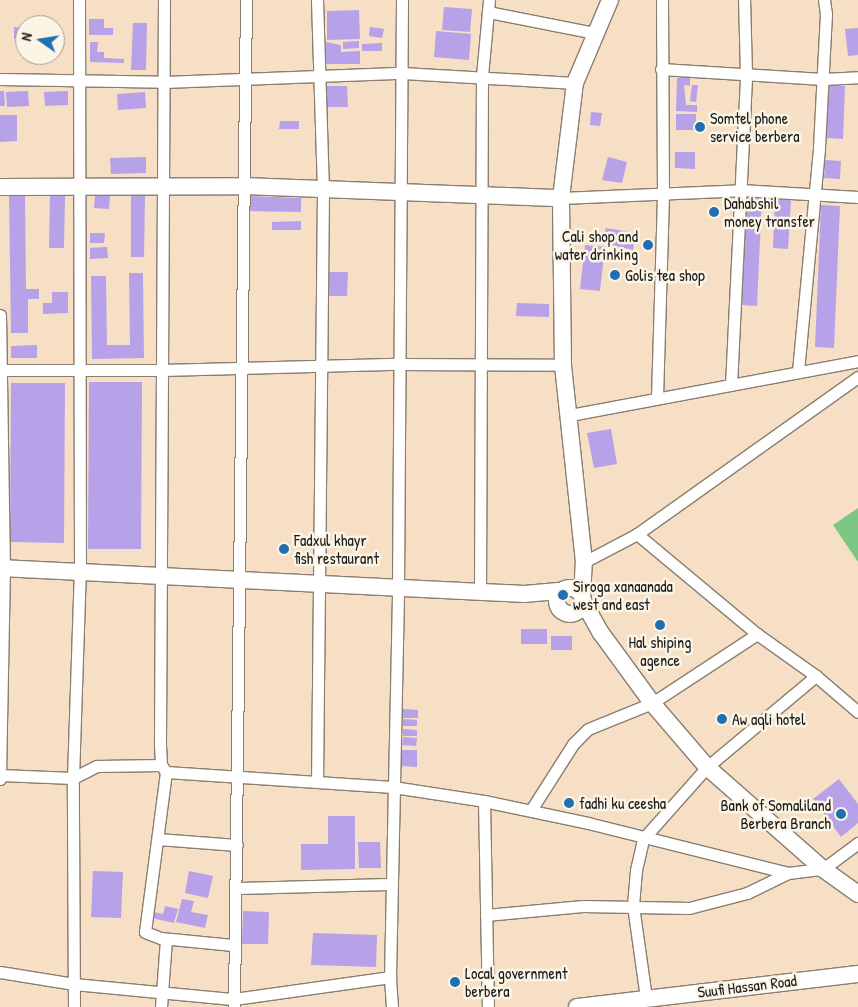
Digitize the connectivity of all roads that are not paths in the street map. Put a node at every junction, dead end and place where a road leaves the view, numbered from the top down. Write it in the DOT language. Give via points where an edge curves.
graph roads {
  1 [pos="79,0"];
  2 [pos="164,0"];
  3 [pos="246,0"];
  4 [pos="317,0"];
  5 [pos="402,0"];
  6 [pos="489,0"];
  7 [pos="610,0"];
  8 [pos="662,0"];
  9 [pos="744,0"];
  10 [pos="824,0"];
  11 [pos="488,12"];
  12 [pos="594,34"];
  13 [pos="661,69"];
  14 [pos="402,73"];
  15 [pos="746,74"];
  16 [pos="482,76"];
  17 [pos="320,77"];
  18 [pos="858,77"];
  19 [pos="0,79"];
  20 [pos="823,79"];
  21 [pos="244,80"];
  22 [pos="81,81"];
  23 [pos="164,82"];
  24 [pos="574,83"];
  25 [pos="81,186"];
  26 [pos="164,186"];
  27 [pos="244,186"];
  28 [pos="0,187"];
  29 [pos="402,190"];
  30 [pos="741,190"];
  31 [pos="323,191"];
  32 [pos="663,193"];
  33 [pos="483,194"];
  34 [pos="815,194"];
  35 [pos="858,197"];
  36 [pos="561,198"];
  37 [pos="0,314"];
  38 [pos="858,361"];
  39 [pos="398,364"];
  40 [pos="480,364"];
  41 [pos="322,365"];
  42 [pos="563,365"];
  43 [pos="241,368"];
  44 [pos="0,370"];
  45 [pos="162,370"];
  46 [pos="79,371"];
  47 [pos="798,371"];
  48 [pos="858,377"];
  49 [pos="731,385"];
  50 [pos="657,398"];
  51 [pos="570,415"];
  52 [pos="637,534"];
  53 [pos="584,562"];
  54 [pos="2,568"];
  55 [pos="80,572"];
  56 [pos="163,576"];
  57 [pos="239,580"];
  58 [pos="318,584"];
  59 [pos="398,588"];
  60 [pos="480,592"];
  61 [pos="582,599"];
  62 [pos="564,600"];
  63 [pos="601,633"];
  64 [pos="756,634"];
  65 [pos="816,676"];
  66 [pos="652,703"];
  67 [pos="858,712"];
  68 [pos="707,767"];
  69 [pos="163,768"];
  70 [pos="0,775"];
  71 [pos="238,775"];
  72 [pos="73,778"];
  73 [pos="0,780"];
  74 [pos="317,780"];
  75 [pos="393,787"];
  76 [pos="484,802"];
  77 [pos="531,810"];
  78 [pos="158,839"];
  79 [pos="643,839"];
  80 [pos="858,843"];
  81 [pos="237,845"];
  82 [pos="823,869"];
  83 [pos="788,873"];
  84 [pos="392,884"];
  85 [pos="236,888"];
  86 [pos="858,894"];
  87 [pos="633,905"];
  88 [pos="486,915"];
  89 [pos="166,939"];
  90 [pos="233,945"];
  91 [pos="0,972"];
  92 [pos="858,974"];
  93 [pos="390,977"];
  94 [pos="74,984"];
  95 [pos="162,992"];
  96 [pos="646,998"];
  97 [pos="234,1003"];
  98 [pos="74,1007"];
  99 [pos="160,1007"];
  100 [pos="392,1007"];
  101 [pos="488,1007"];
  102 [pos="577,1007"];
  1 -- 22 [label="street"];
  2 -- 23 [label="street"];
  3 -- 21 [label="street"];
  4 -- 17 [label="street"];
  5 -- 14 [label="street"];
  6 -- 11 [label="street"];
  7 -- 12 [label="street"];
  8 -- 13 [label="street"];
  9 -- 15 [label="street"];
  10 -- 20 [label="street"];
  11 -- 12 [label="street"];
  11 -- 16 [label="street"];
  12 -- 24 [label="street"];
  13 -- 15 [label="street"];
  13 -- 32 [label="street"];
  14 -- 16 [label="street"];
  14 -- 17 [label="street"];
  14 -- 29 [label="street"];
  15 -- 20 [label="street"];
  15 -- 30 [label="street"];
  16 -- 24 [label="street"];
  16 -- 33 [label="street"];
  17 -- 21 [label="street"];
  17 -- 31 [label="street"];
  18 -- 20 [label="street"];
  19 -- 22 [label="street"];
  20 -- 34 [label="street"];
  21 -- 23 [label="street"];
  21 -- 27 [label="street"];
  22 -- 23 [label="street"];
  22 -- 25 [label="street"];
  23 -- 26 [label="street"];
  24 -- 36 [label="street"];
  25 -- 26 [label="street"];
  25 -- 28 [label="street"];
  25 -- 46 [label="street"];
  26 -- 27 [label="street"];
  26 -- 45 [label="street"];
  27 -- 31 [label="street"];
  27 -- 43 [label="street"];
  29 -- 31 [label="street"];
  29 -- 33 [label="street"];
  29 -- 39 [label="street"];
  30 -- 32 [label="street"];
  30 -- 34 [label="street"];
  30 -- 49 [label="street"];
  31 -- 41 [label="street"];
  32 -- 36 [label="street"];
  32 -- 50 [label="street"];
  33 -- 36 [label="street"];
  33 -- 40 [label="street"];
  34 -- 35 [label="street"];
  34 -- 47 [label="street"];
  36 -- 42 [label="street"];
  37 -- 44 [label="street"];
  38 -- 47 [label="street"];
  39 -- 40 [label="street"];
  39 -- 41 [label="street"];
  39 -- 59 [label="street"];
  40 -- 42 [label="street"];
  40 -- 60 [label="street"];
  41 -- 43 [label="street"];
  41 -- 58 [label="street"];
  42 -- 51 [label="street"];
  43 -- 45 [label="street"];
  43 -- 57 [label="street"];
  44 -- 46 [label="street"];
  44 -- 54 [label="street"];
  45 -- 46 [label="street"];
  45 -- 56 [label="street"];
  46 -- 55 [label="street"];
  47 -- 49 [label="street"];
  48 -- 52 [label="street"];
  49 -- 50 [label="street"];
  50 -- 51 [label="street"];
  51 -- 53 [label="street"];
  52 -- 53 [label="street"];
  52 -- 64 [label="street"];
  53 -- 61 [label="street"];
  53 -- 62 [label="street"];
  54 -- 55 [label="street"];
  54 -- 70 [label="street"];
  55 -- 56 [label="street"];
  55 -- 72 [label="street"];
  56 -- 57 [label="street"];
  56 -- 69 [label="street"];
  57 -- 58 [label="street"];
  57 -- 71 [label="street"];
  58 -- 59 [label="street"];
  58 -- 74 [label="street"];
  59 -- 60 [label="street"];
  59 -- 75 [label="street"];
  60 -- 62 [label="street"];
  61 -- 62 [label="street" via="577,612"];
  61 -- 63 [label="street"];
  62 -- 63 [label="street"];
  63 -- 66 [label="street"];
  64 -- 65 [label="street"];
  64 -- 66 [label="street"];
  65 -- 67 [label="street"];
  65 -- 68 [label="street"];
  66 -- 68 [label="street"];
  66 -- 77 [label="street" via="588,729 573,744"];
  68 -- 79 [label="street"];
  68 -- 82 [label="street"];
  69 -- 71 [label="street"];
  69 -- 72 [label="street" via="97,766"];
  69 -- 78 [label="street"];
  70 -- 72 [label="street"];
  70 -- 73 [label="street"];
  71 -- 74 [label="street"];
  71 -- 81 [label="street"];
  72 -- 94 [label="street"];
  74 -- 75 [label="street"];
  75 -- 76 [label="street"];
  75 -- 84 [label="street"];
  76 -- 77 [label="street"];
  76 -- 88 [label="street"];
  77 -- 79 [label="street"];
  78 -- 81 [label="street"];
  78 -- 89 [label="street" via="144,925 148,936"];
  79 -- 83 [label="street"];
  79 -- 87 [label="street"];
  80 -- 82 [label="street"];
  81 -- 85 [label="street"];
  82 -- 83 [label="street"];
  82 -- 86 [label="street"];
  83 -- 87 [label="street" via="748,893 713,904 689,908"];
  84 -- 85 [label="street"];
  84 -- 93 [label="street"];
  85 -- 90 [label="street"];
  87 -- 88 [label="street"];
  87 -- 96 [label="street"];
  88 -- 101 [label="street"];
  89 -- 90 [label="street"];
  89 -- 95 [label="street"];
  90 -- 97 [label="street"];
  91 -- 94 [label="street"];
  92 -- 96 [label="street, Suufi Hassan Road"];
  93 -- 97 [label="street"];
  93 -- 100 [label="street"];
  94 -- 95 [label="street"];
  94 -- 98 [label="street"];
  95 -- 97 [label="street"];
  95 -- 99 [label="street"];
  96 -- 102 [label="street, Suufi Hassan Road"];
}
